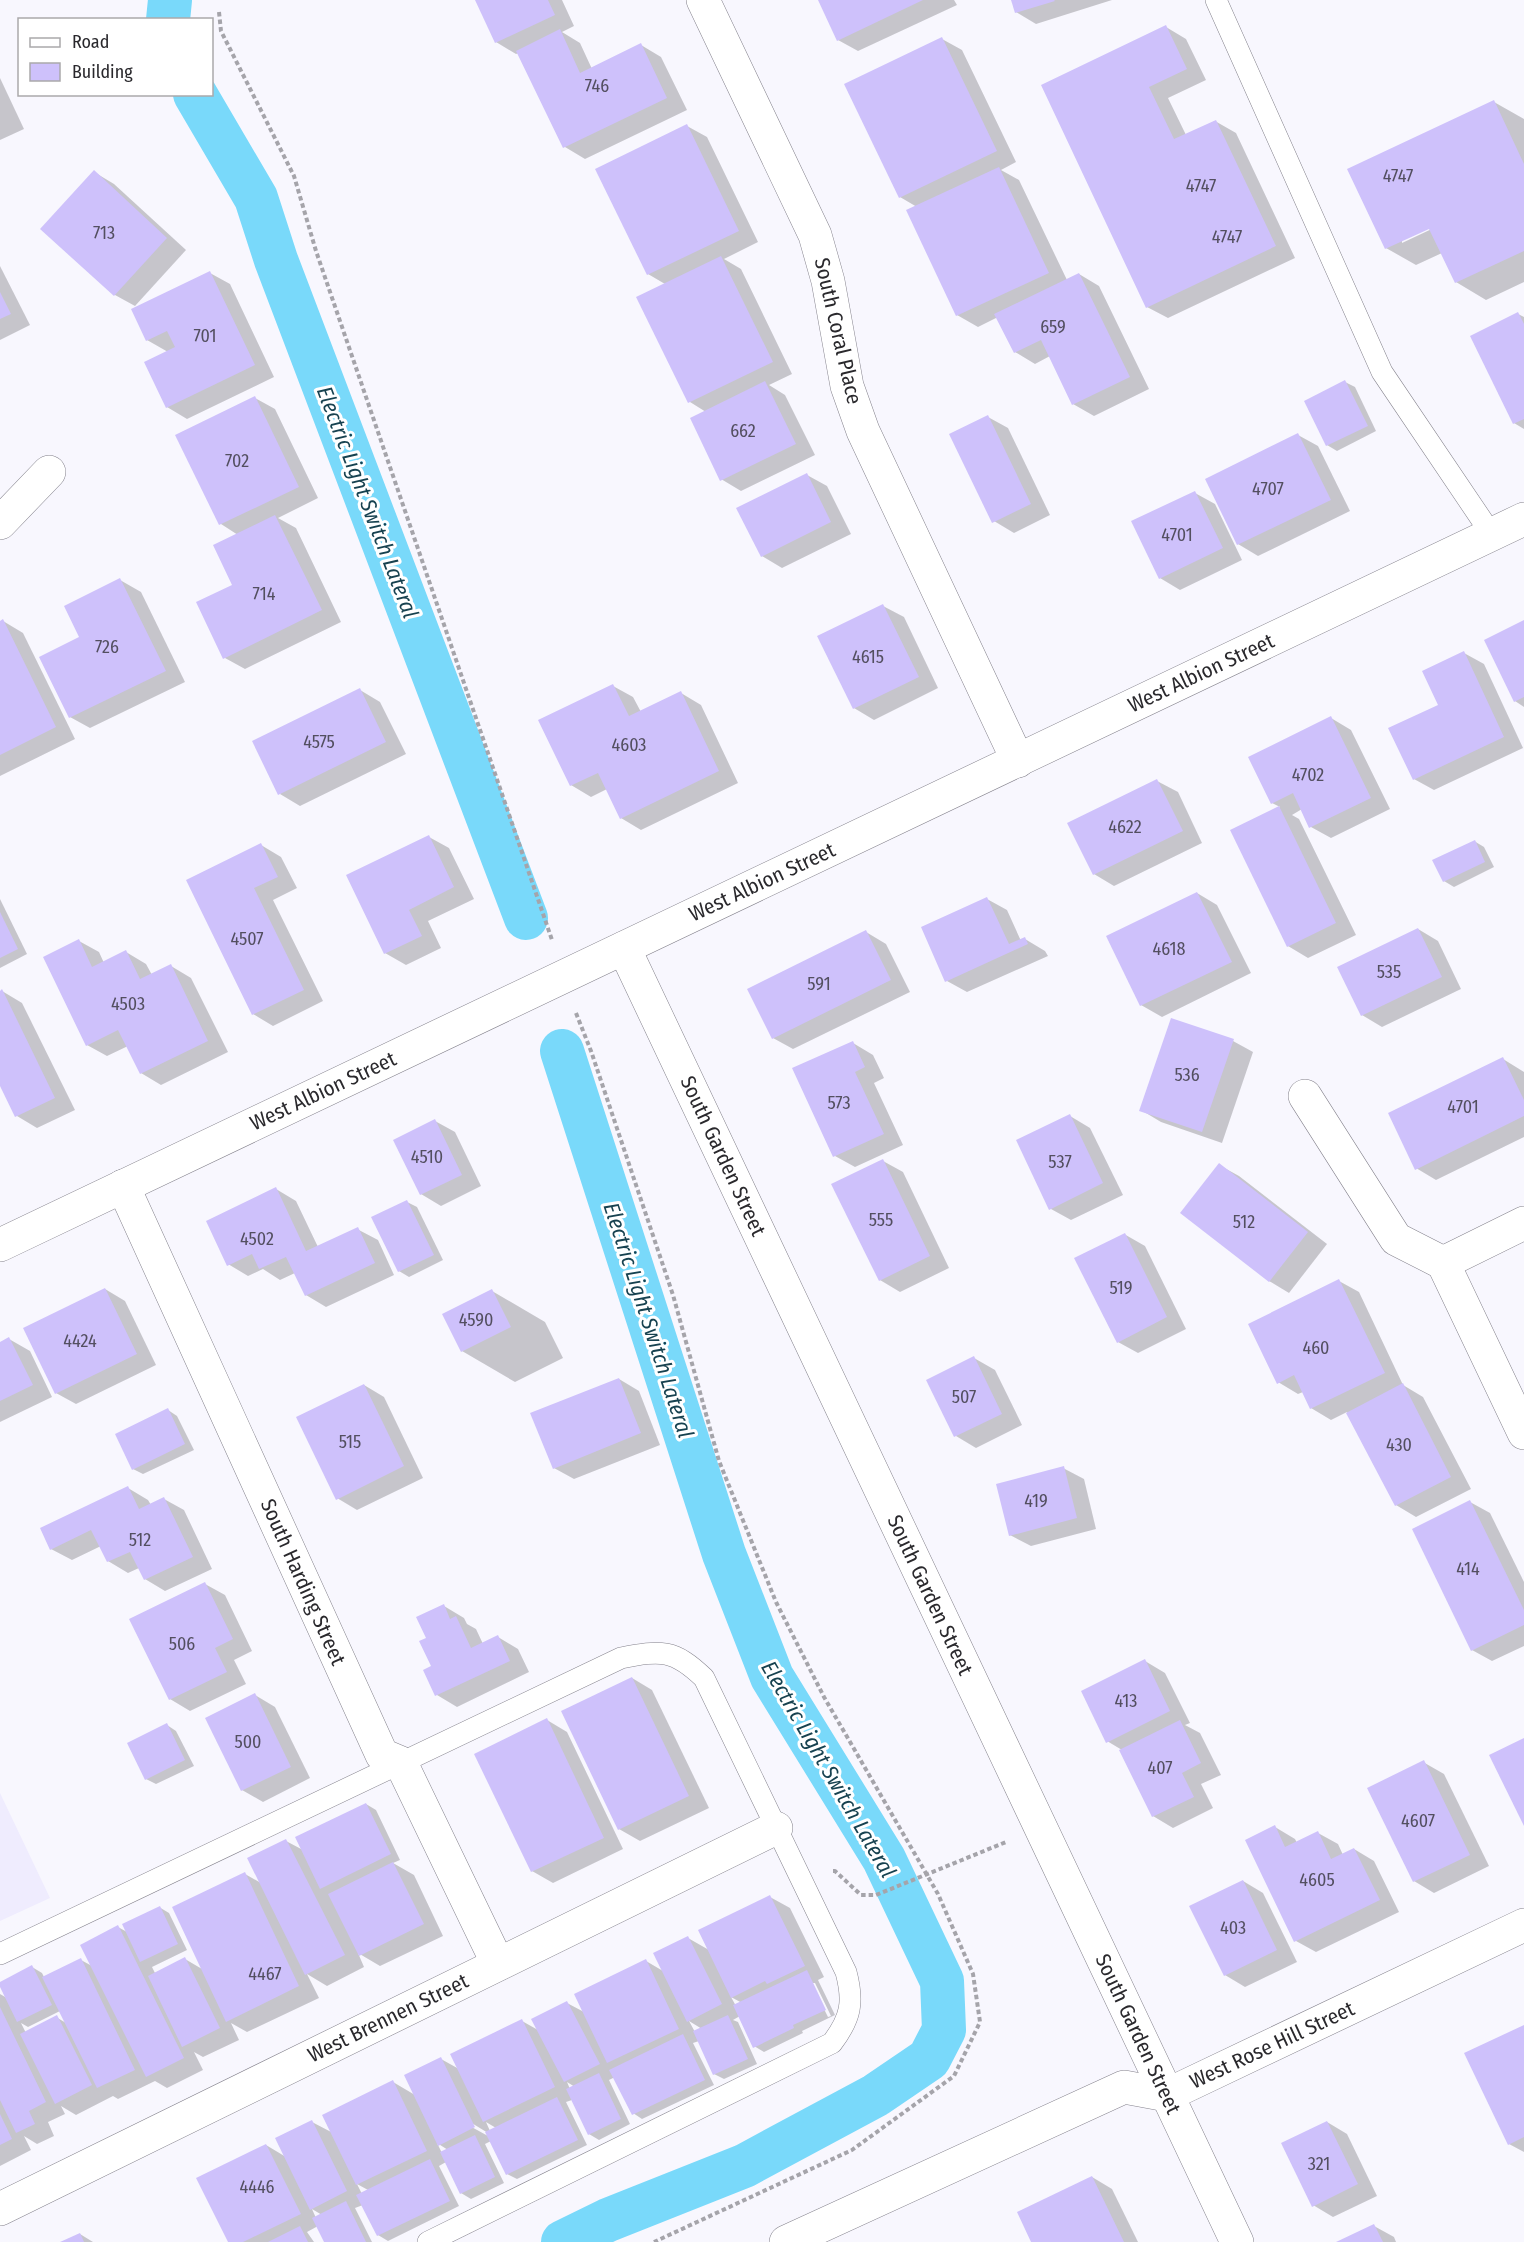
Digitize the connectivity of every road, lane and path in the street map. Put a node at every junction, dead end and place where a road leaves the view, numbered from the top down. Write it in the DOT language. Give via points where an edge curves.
graph roads {
  1 [pos="703,0"];
  2 [pos="1216,0"];
  3 [pos="219,12"];
  4 [pos="49,472"];
  5 [pos="1524,519"];
  6 [pos="0,523"];
  7 [pos="1492,535"];
  8 [pos="1018,760"];
  9 [pos="624,948"];
  10 [pos="564,976"];
  11 [pos="1305,1096"];
  12 [pos="123,1186"];
  13 [pos="1524,1223"];
  14 [pos="0,1245"];
  15 [pos="1443,1263"];
  16 [pos="1524,1433"];
  17 [pos="401,1763"];
  18 [pos="1040,1827"];
  19 [pos="776,1828"];
  20 [pos="929,1875"];
  21 [pos="876,1895"];
  22 [pos="1524,1925"];
  23 [pos="0,1954"];
  24 [pos="498,1964"];
  25 [pos="1167,2095"];
  26 [pos="0,2209"];
  27 [pos="428,2242"];
  28 [pos="654,2242"];
  29 [pos="786,2242"];
  30 [pos="1237,2242"];
  1 -- 8 [label="street, South Coral Place" via="814,235 828,281 847,386 863,431"];
  2 -- 7 [label="lane" via="1382,372"];
  3 -- 10 [label="path" via="222,31 294,176 316,251"];
  4 -- 6 [label="street"];
  5 -- 7 [label="street, West Albion Street"];
  7 -- 8 [label="street, West Albion Street"];
  8 -- 9 [label="street, West Albion Street"];
  9 -- 10 [label="street, West Albion Street"];
  9 -- 18 [label="street, South Garden Street"];
  10 -- 12 [label="street, West Albion Street"];
  10 -- 20 [label="path" via="673,1295 719,1461 776,1602 824,1697"];
  11 -- 15 [label="street" via="1396,1239"];
  12 -- 14 [label="street, West Albion Street"];
  12 -- 17 [label="street, South Harding Street" via="382,1755"];
  13 -- 15 [label="street"];
  15 -- 16 [label="street"];
  17 -- 19 [label="lane" via="621,1658 668,1653 688,1663 704,1678"];
  17 -- 23 [label="lane"];
  17 -- 24 [label="street, South Harding Street"];
  18 -- 20 [label="path"];
  18 -- 25 [label="street, South Garden Street"];
  19 -- 24 [label="street, West Brennen Street"];
  19 -- 27 [label="lane" via="846,1972 851,1992 849,2012 832,2043"];
  20 -- 21 [label="path"];
  20 -- 28 [label="path" via="973,1974 980,2022 954,2076 852,2150"];
  22 -- 25 [label="street, West Rose Hill Street"];
  24 -- 26 [label="street, West Brennen Street"];
  25 -- 29 [label="street, West Rose Hill Street" via="1124,2087"];
  25 -- 30 [label="street, South Garden Street"];
}
